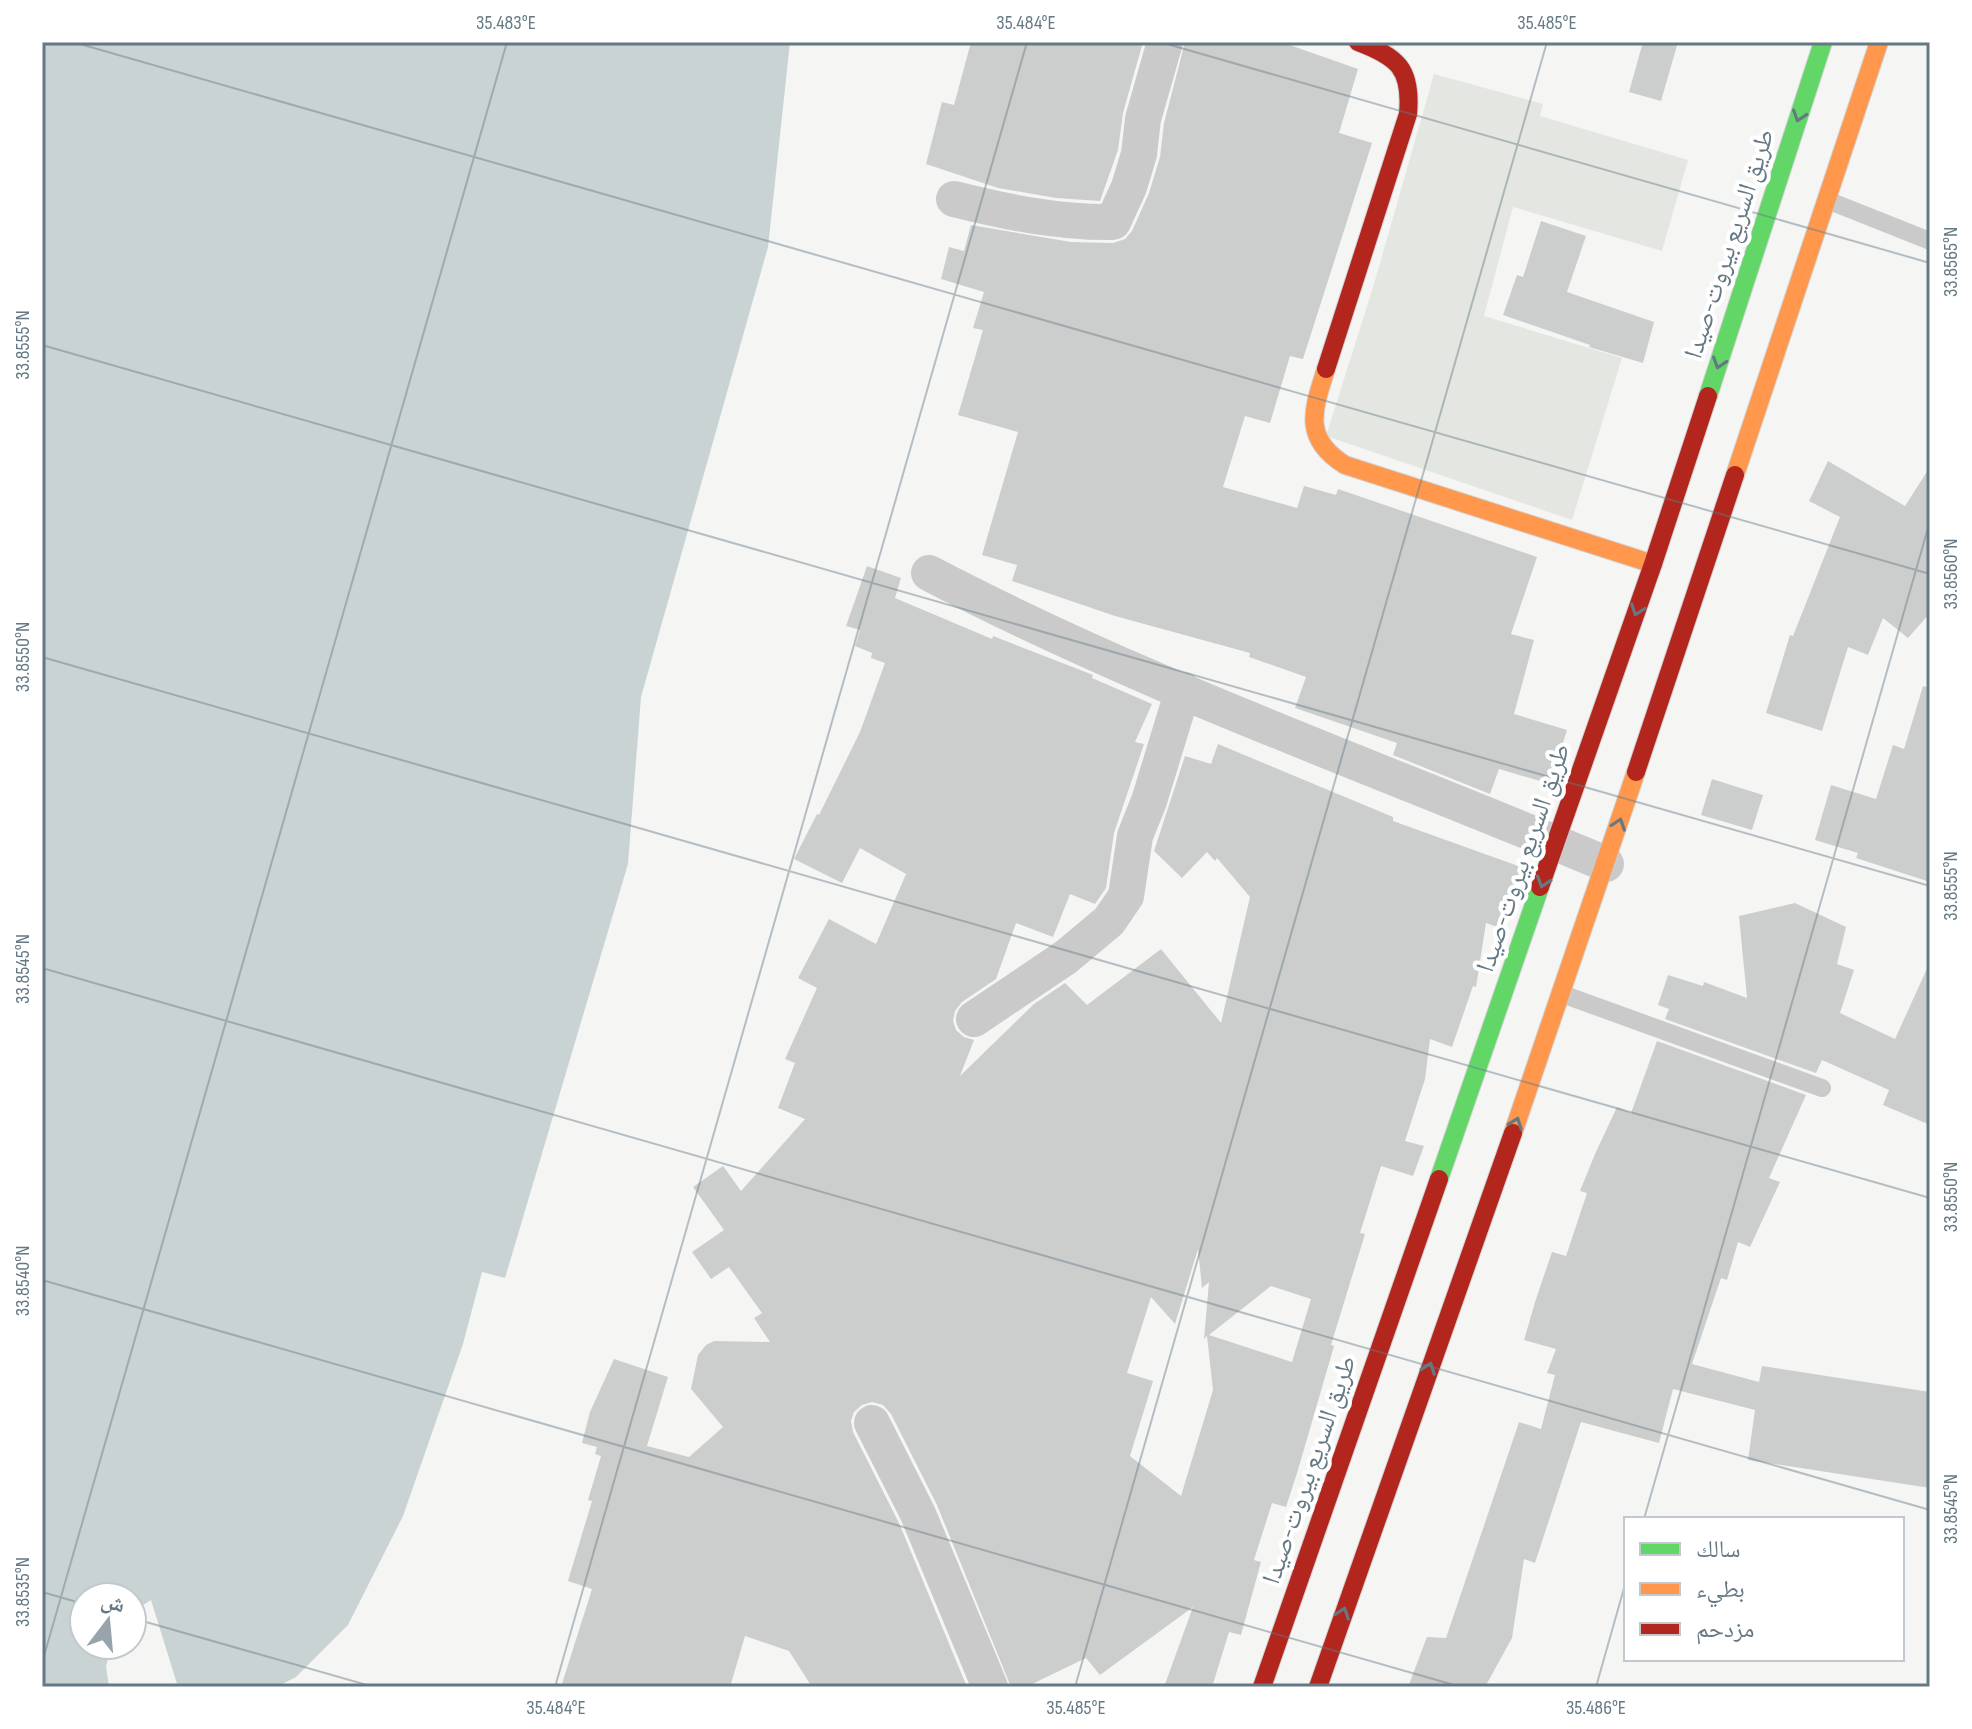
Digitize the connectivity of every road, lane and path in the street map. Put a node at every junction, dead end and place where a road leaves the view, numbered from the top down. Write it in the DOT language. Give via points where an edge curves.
graph roads {
  1 [pos="1165,42"];
  2 [pos="1358,42"];
  3 [pos="1823,42"];
  4 [pos="1879,42"];
  5 [pos="954,199"];
  6 [pos="1827,200"];
  7 [pos="1930,241"];
  8 [pos="1653,564"];
  9 [pos="929,573"];
  10 [pos="1183,690"];
  11 [pos="1555,842"];
  12 [pos="1606,864"];
  13 [pos="1562,994"];
  14 [pos="974,1019"];
  15 [pos="1822,1088"];
  16 [pos="872,1423"];
  17 [pos="990,1687"];
  18 [pos="1262,1687"];
  19 [pos="1318,1687"];
  1 -- 5 [label="street" via="1143,119 1139,154 1113,222 1036,216"];
  2 -- 8 [label="main road" via="1399,63 1412,92 1315,404 1315,437 1328,455 1345,465"];
  3 -- 8 [label="main road, طريق السريع بيروت-صيدا, one-way"];
  4 -- 6 [label="main road"];
  6 -- 7 [label="lane"];
  12 -- 6 [label="main road, one-way"];
  8 -- 11 [label="main road, طريق السريع بيروت-صيدا, one-way"];
  9 -- 10 [label="street" via="1004,613"];
  10 -- 11 [label="street"];
  10 -- 14 [label="street" via="1135,836 1126,896 1109,921 1066,957"];
  11 -- 12 [label="street"];
  11 -- 18 [label="main road, طريق السريع بيروت-صيدا, one-way"];
  12 -- 13 [label="main road"];
  13 -- 15 [label="lane"];
  19 -- 13 [label="main road, one-way"];
  16 -- 17 [label="street" via="918,1514"];
}
